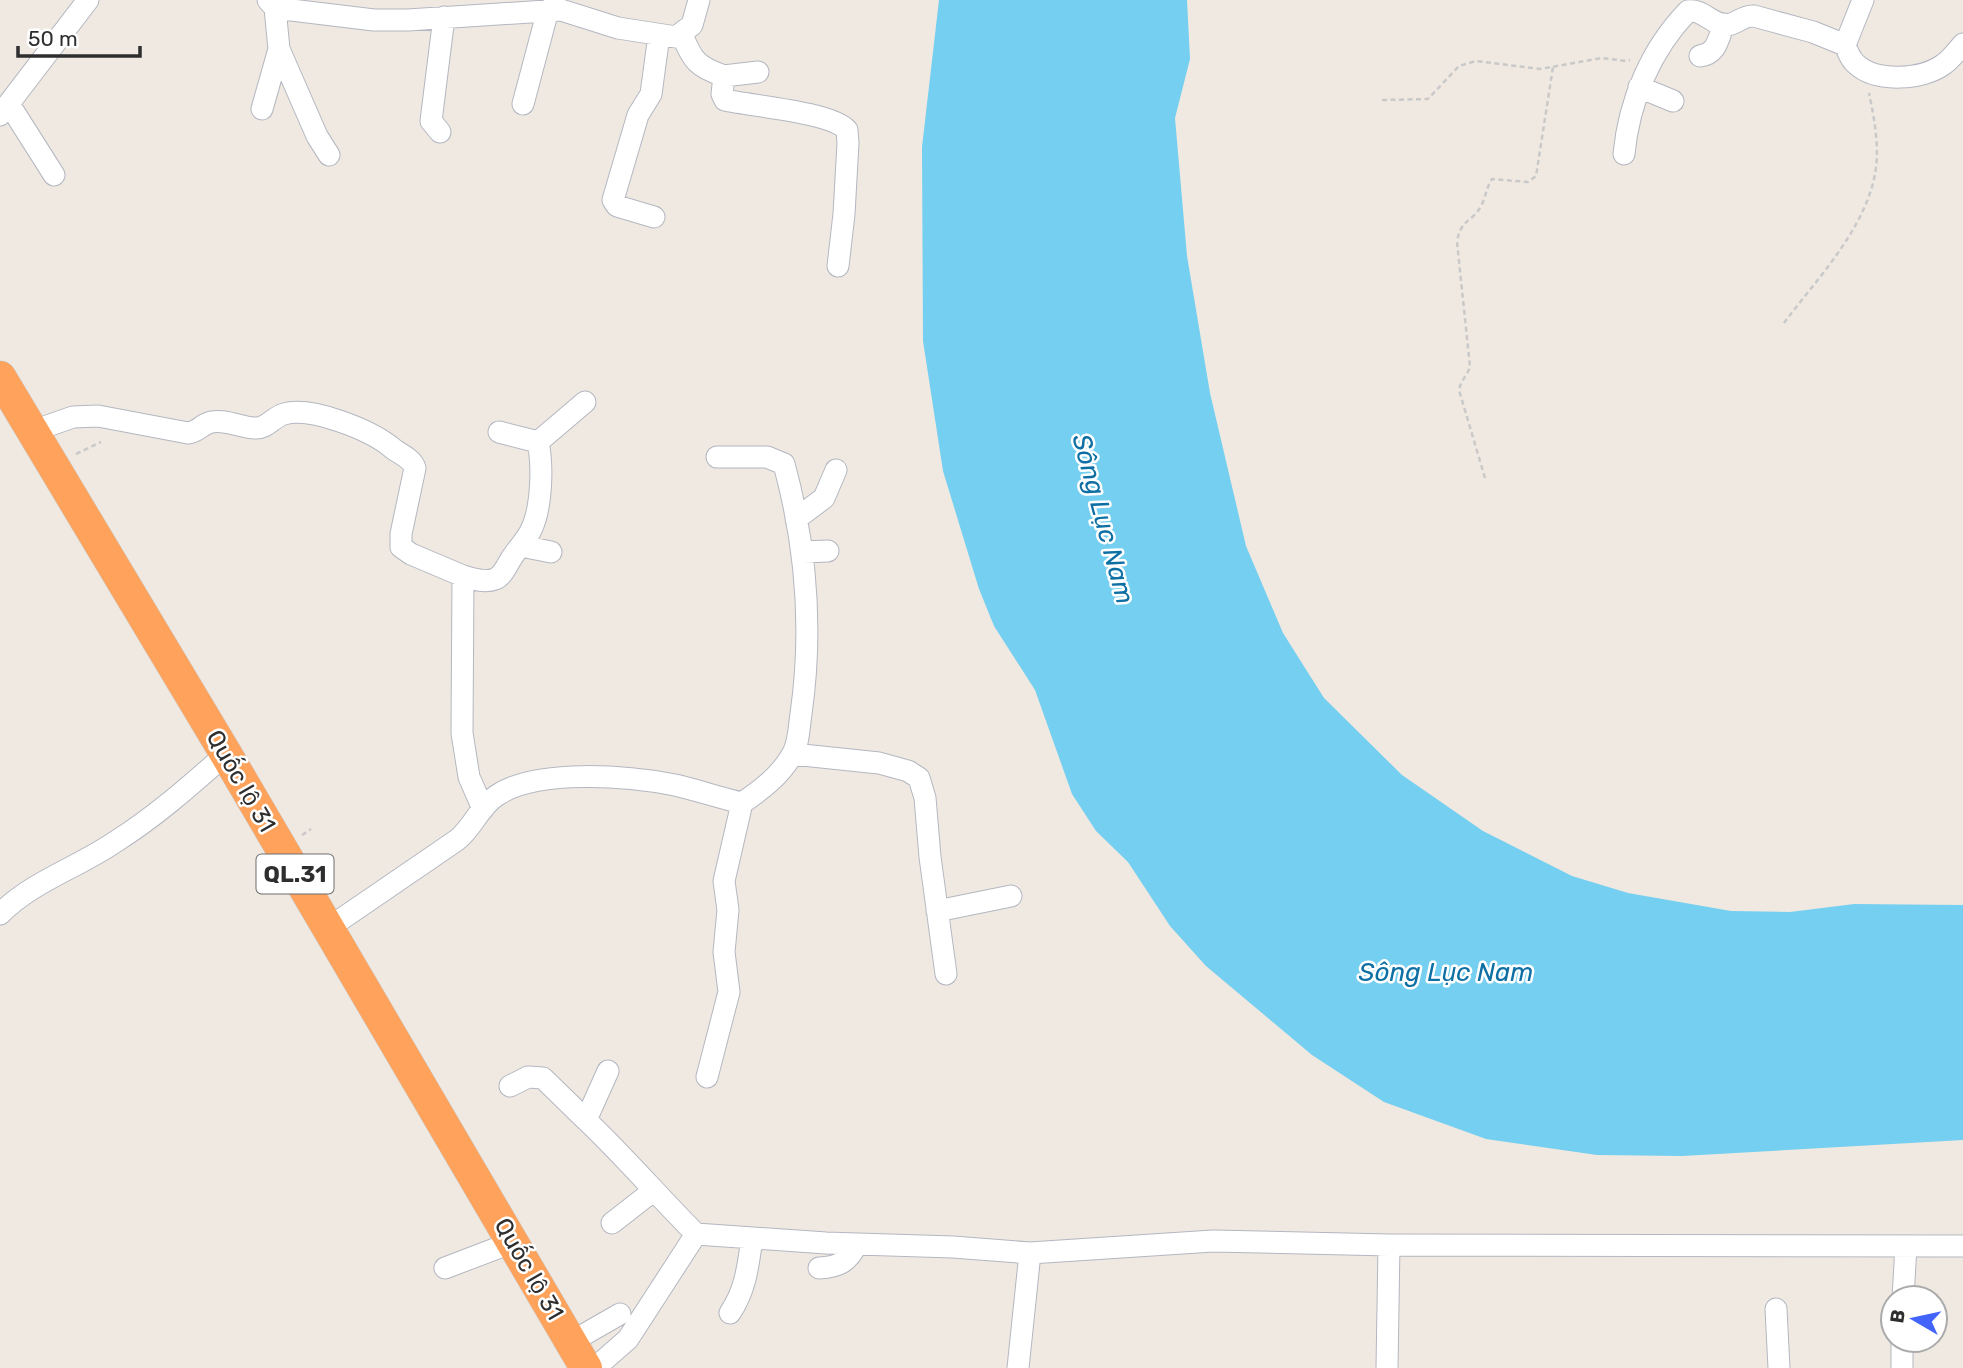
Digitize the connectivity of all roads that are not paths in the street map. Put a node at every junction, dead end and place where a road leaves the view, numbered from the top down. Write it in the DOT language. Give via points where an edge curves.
graph roads {
  1 [pos="88,0"];
  2 [pos="699,0"];
  3 [pos="1863,0"];
  4 [pos="272,4"];
  5 [pos="548,10"];
  6 [pos="458,11"];
  7 [pos="1724,24"];
  8 [pos="682,34"];
  9 [pos="659,35"];
  10 [pos="1963,44"];
  11 [pos="1845,45"];
  12 [pos="279,49"];
  13 [pos="1700,56"];
  14 [pos="758,72"];
  15 [pos="724,76"];
  16 [pos="1639,87"];
  17 [pos="1673,101"];
  18 [pos="523,104"];
  19 [pos="4,109"];
  20 [pos="262,109"];
  21 [pos="440,132"];
  22 [pos="1624,154"];
  23 [pos="329,155"];
  24 [pos="54,175"];
  25 [pos="654,217"];
  26 [pos="838,267"];
  27 [pos="1,379"];
  28 [pos="585,402"];
  29 [pos="33,430"];
  30 [pos="499,432"];
  31 [pos="538,442"];
  32 [pos="717,457"];
  33 [pos="836,470"];
  34 [pos="796,519"];
  35 [pos="521,546"];
  36 [pos="828,551"];
  37 [pos="551,552"];
  38 [pos="803,552"];
  39 [pos="463,576"];
  40 [pos="226,754"];
  41 [pos="793,754"];
  42 [pos="742,803"];
  43 [pos="483,809"];
  44 [pos="1011,896"];
  45 [pos="937,911"];
  46 [pos="0,914"];
  47 [pos="327,929"];
  48 [pos="946,974"];
  49 [pos="608,1071"];
  50 [pos="707,1077"];
  51 [pos="510,1086"];
  52 [pos="586,1120"];
  53 [pos="653,1191"];
  54 [pos="612,1223"];
  55 [pos="696,1234"];
  56 [pos="752,1238"];
  57 [pos="513,1241"];
  58 [pos="857,1244"];
  59 [pos="1389,1245"];
  60 [pos="1963,1245"];
  61 [pos="1906,1246"];
  62 [pos="1030,1253"];
  63 [pos="445,1268"];
  64 [pos="819,1268"];
  65 [pos="1904,1284"];
  66 [pos="1776,1309"];
  67 [pos="730,1313"];
  68 [pos="620,1314"];
  69 [pos="579,1355"];
  70 [pos="595,1368"];
  71 [pos="1018,1368"];
  72 [pos="1387,1368"];
  73 [pos="1779,1368"];
  1 -- 19 [label="street"];
  2 -- 8 [label="street" via="692,25"];
  3 -- 11 [label="street"];
  4 -- 6 [label="street" via="374,20"];
  4 -- 12 [label="street"];
  5 -- 6 [label="street"];
  5 -- 9 [label="street"];
  5 -- 18 [label="street"];
  6 -- 21 [label="street" via="432,108 431,121"];
  7 -- 11 [label="street" via="1754,16"];
  7 -- 13 [label="street" via="1714,50"];
  7 -- 16 [label="street" via="1691,10 1685,14 1659,48"];
  8 -- 9 [label="street"];
  8 -- 15 [label="street" via="702,68"];
  9 -- 25 [label="street" via="651,94 638,115 613,200 617,206"];
  10 -- 11 [label="street" via="1944,65 1912,77 1863,69"];
  12 -- 20 [label="street"];
  12 -- 23 [label="street"];
  14 -- 15 [label="street"];
  15 -- 26 [label="street" via="725,100 799,113 847,130"];
  16 -- 17 [label="street"];
  16 -- 22 [label="street"];
  19 -- 24 [label="street"];
  27 -- 29 [label="highway, Quốc lộ 31 / QL.31"];
  28 -- 31 [label="street"];
  29 -- 39 [label="street" via="73,417 98,416 188,433 213,421 262,427 283,414 295,413 361,428 414,463 401,547"];
  29 -- 40 [label="highway, Quốc lộ 31 / QL.31"];
  30 -- 31 [label="street"];
  31 -- 35 [label="street" via="542,466 535,516"];
  32 -- 34 [label="street" via="768,457 784,464"];
  33 -- 34 [label="street" via="824,498"];
  34 -- 38 [label="street"];
  35 -- 37 [label="street"];
  35 -- 39 [label="street" via="494,580"];
  36 -- 38 [label="street"];
  38 -- 41 [label="street" via="806,657"];
  39 -- 43 [label="street" via="462,733 469,777"];
  40 -- 46 [label="street" via="114,844 29,890"];
  40 -- 47 [label="highway, Quốc lộ 31 / QL.31"];
  41 -- 42 [label="street" via="769,783"];
  41 -- 45 [label="street" via="879,763 919,778"];
  42 -- 43 [label="street" via="642,780 513,787 493,797"];
  42 -- 50 [label="street" via="724,881 729,992"];
  43 -- 47 [label="street" via="467,833"];
  44 -- 45 [label="street"];
  45 -- 48 [label="street"];
  47 -- 57 [label="highway, Quốc lộ 31 / QL.31" via="488,1213"];
  49 -- 52 [label="street"];
  51 -- 52 [label="street" via="528,1077 543,1078"];
  52 -- 53 [label="street"];
  53 -- 54 [label="street"];
  53 -- 55 [label="street"];
  55 -- 56 [label="street"];
  55 -- 70 [label="street" via="628,1339"];
  56 -- 58 [label="street"];
  56 -- 67 [label="street" via="743,1293"];
  57 -- 63 [label="street"];
  57 -- 69 [label="highway, Quốc lộ 31 / QL.31"];
  58 -- 62 [label="street"];
  58 -- 64 [label="street" via="842,1264"];
  59 -- 61 [label="street"];
  59 -- 62 [label="street" via="1213,1241"];
  59 -- 72 [label="street"];
  60 -- 61 [label="street"];
  61 -- 65 [label="street"];
  62 -- 71 [label="street"];
  66 -- 73 [label="street"];
  68 -- 69 [label="street"];
}
